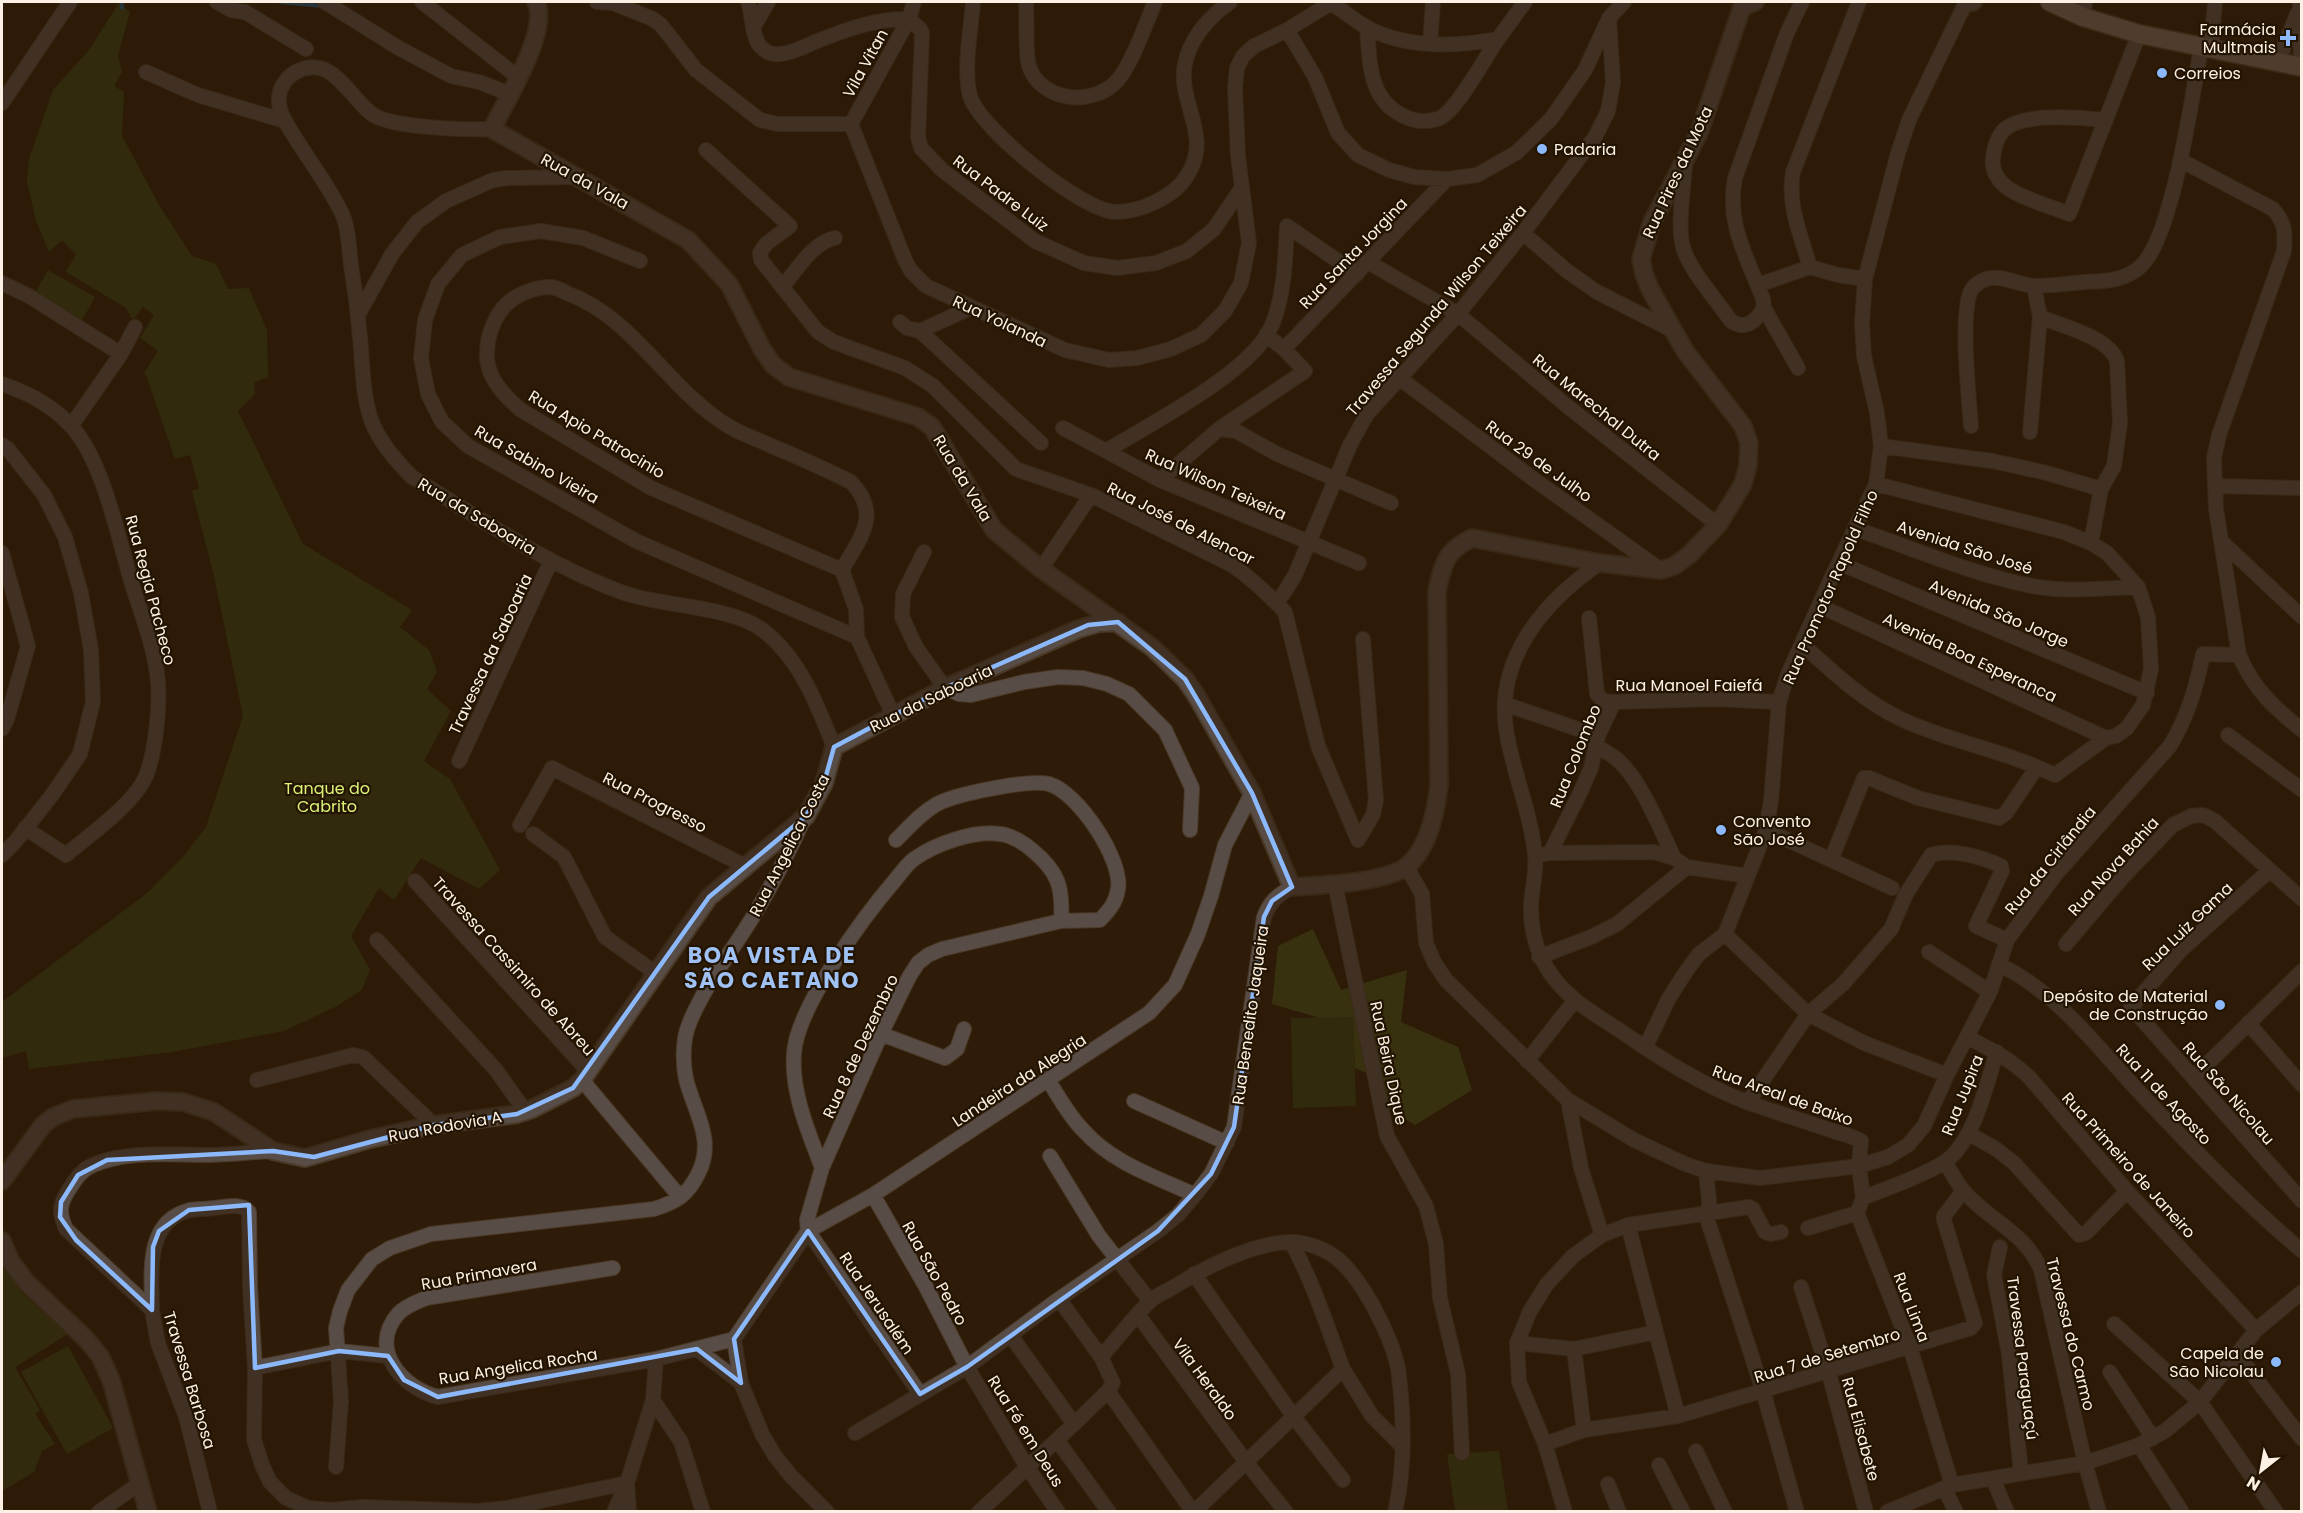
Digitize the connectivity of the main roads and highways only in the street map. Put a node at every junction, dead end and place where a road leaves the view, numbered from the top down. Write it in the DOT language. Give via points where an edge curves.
graph roads {
  1 [pos="2050,2"];
  2 [pos="2084,9"];
  3 [pos="2301,67"];
  1 -- 2 [label="main road"];
  2 -- 3 [label="main road" via="2139,34"];
}
